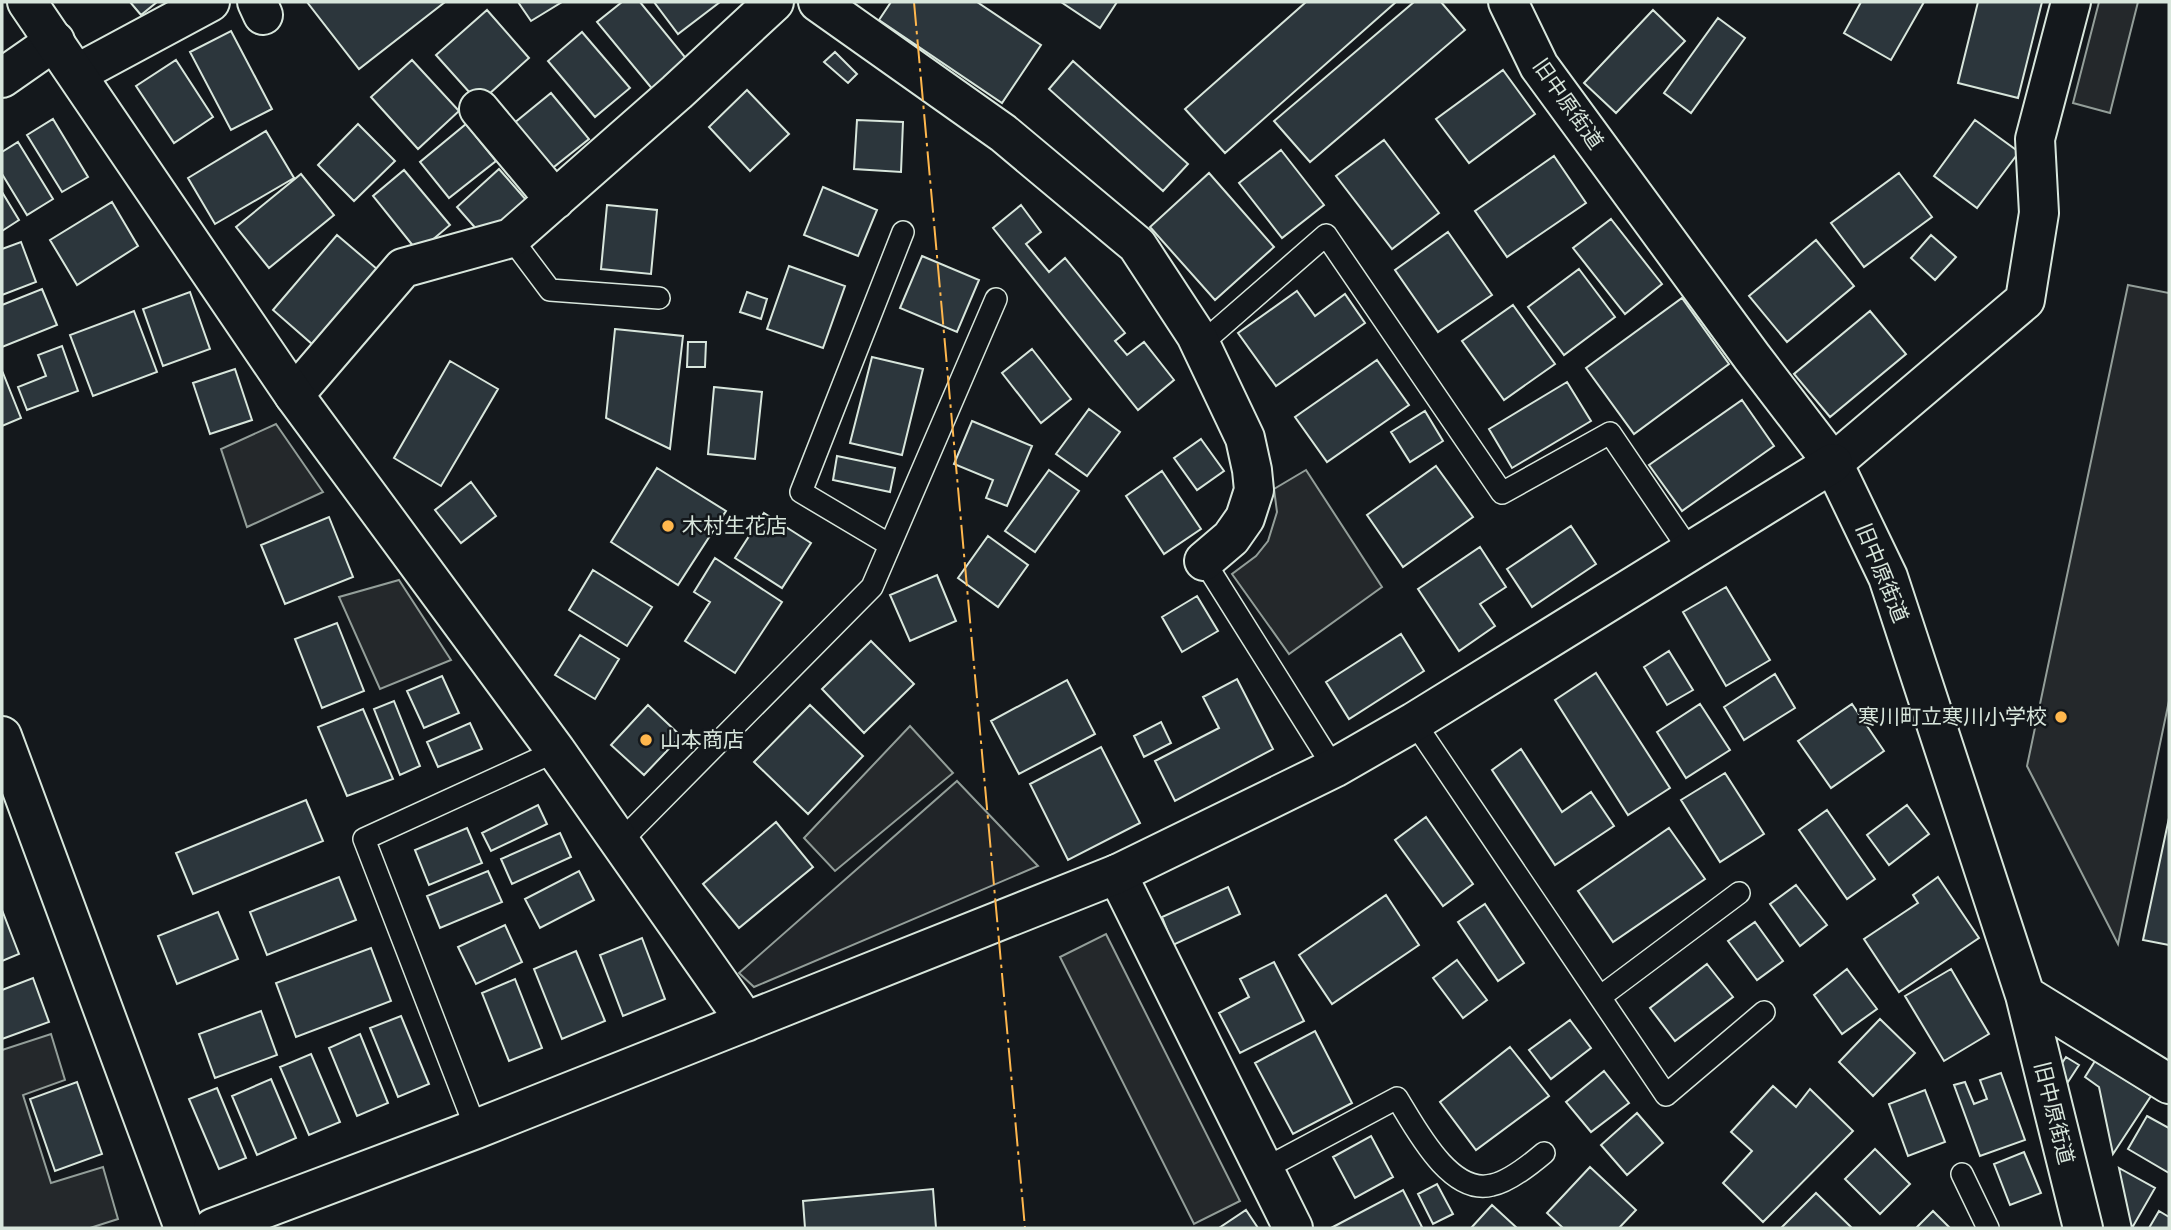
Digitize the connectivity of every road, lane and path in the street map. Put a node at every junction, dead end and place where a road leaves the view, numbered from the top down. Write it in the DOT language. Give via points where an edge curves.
graph roads {
  1 [pos="27,2"];
  2 [pos="210,2"];
  3 [pos="774,2"];
  4 [pos="818,2"];
  5 [pos="1493,2"];
  6 [pos="1508,2"];
  7 [pos="2071,2"];
  8 [pos="55,41"];
  9 [pos="1539,66"];
  10 [pos="78,73"];
  11 [pos="2,78"];
  12 [pos="479,109"];
  13 [pos="555,200"];
  14 [pos="903,232"];
  15 [pos="511,238"];
  16 [pos="659,298"];
  17 [pos="996,299"];
  18 [pos="1201,344"];
  19 [pos="294,395"];
  20 [pos="1833,463"];
  21 [pos="890,545"];
  22 [pos="1690,551"];
  23 [pos="1205,561"];
  24 [pos="1414,722"];
  25 [pos="2,736"];
  26 [pos="556,751"];
  27 [pos="1334,768"];
  28 [pos="620,842"];
  29 [pos="1117,874"];
  30 [pos="1739,893"];
  31 [pos="2025,995"];
  32 [pos="1600,996"];
  33 [pos="1764,1012"];
  34 [pos="746,1022"];
  35 [pos="2169,1084"];
  36 [pos="476,1129"];
  37 [pos="1544,1153"];
  38 [pos="1264,1169"];
  39 [pos="1962,1174"];
  40 [pos="2074,1225"];
  41 [pos="184,1228"];
  42 [pos="213,1228"];
  43 [pos="1293,1228"];
  44 [pos="1988,1228"];
  1 -- 8 [label="street"];
  2 -- 10 [label="street"];
  3 -- 13 [label="street"];
  4 -- 18 [label="street" via="1003,133 1137,245"];
  5 -- 9 [label="street"];
  6 -- 9 [label="street, 旧中原街道"];
  7 -- 20 [label="street" via="2035,139 2039,213 2025,300"];
  8 -- 10 [label="street"];
  8 -- 11 [label="street"];
  9 -- 20 [label="street, 旧中原街道"];
  10 -- 19 [label="street"];
  12 -- 13 [label="street"];
  13 -- 15 [label="street"];
  14 -- 21 [label="lane" via="801,492"];
  15 -- 16 [label="lane" via="551,289"];
  15 -- 19 [label="street" via="403,268"];
  17 -- 21 [label="lane"];
  18 -- 22 [label="lane" via="1326,235 1502,493 1610,433"];
  18 -- 23 [label="street" via="1245,438 1254,480 1250,506 1239,529"];
  19 -- 26 [label="street"];
  20 -- 22 [label="street"];
  20 -- 31 [label="street, 旧中原街道" via="1888,577"];
  21 -- 28 [label="lane" via="872,587"];
  22 -- 24 [label="street"];
  23 -- 27 [label="lane"];
  24 -- 27 [label="street"];
  24 -- 32 [label="lane"];
  25 -- 41 [label="street"];
  26 -- 28 [label="street"];
  26 -- 36 [label="lane" via="364,839"];
  27 -- 29 [label="street"];
  28 -- 34 [label="street"];
  29 -- 34 [label="street"];
  29 -- 38 [label="street"];
  30 -- 32 [label="lane"];
  31 -- 35 [label="street"];
  31 -- 40 [label="street, 旧中原街道"];
  32 -- 33 [label="lane" via="1666,1096"];
  34 -- 36 [label="street"];
  36 -- 42 [label="street"];
  37 -- 38 [label="lane" via="1494,1185 1478,1187 1440,1162 1397,1098"];
  38 -- 43 [label="street"];
  39 -- 44 [label="lane"];
}
